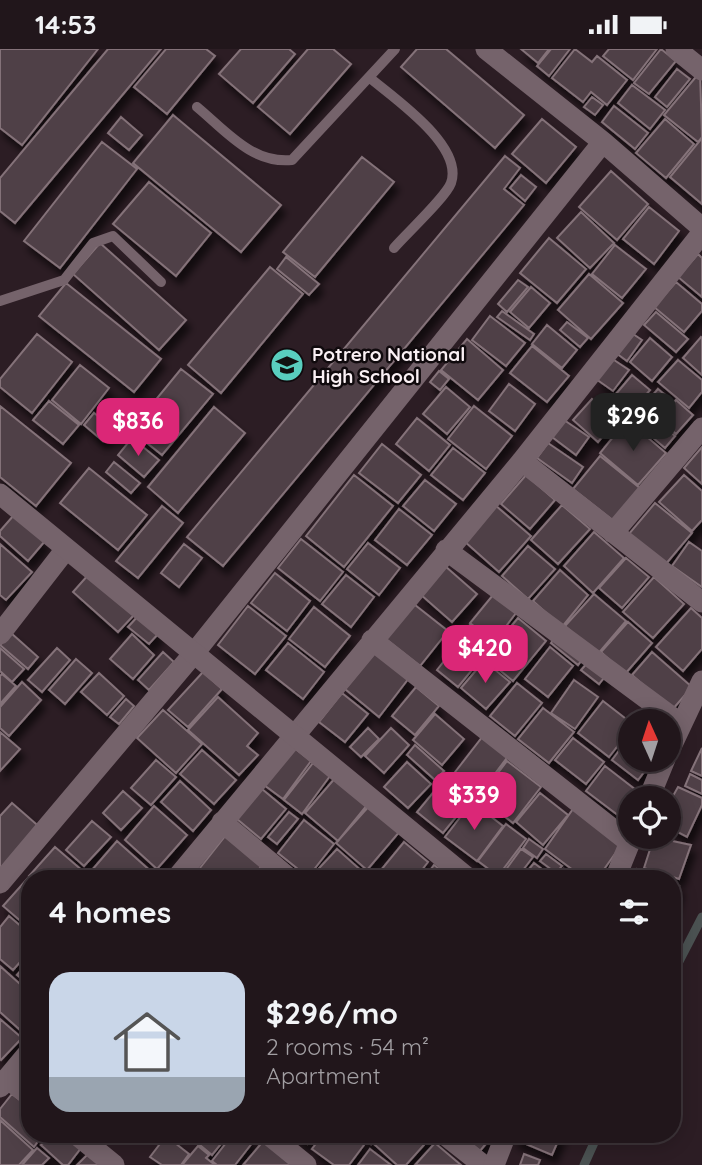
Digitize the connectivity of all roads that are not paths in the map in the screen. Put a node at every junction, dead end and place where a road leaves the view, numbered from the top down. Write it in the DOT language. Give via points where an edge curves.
graph roads {
  1 [pos="395,49"];
  2 [pos="486,49"];
  3 [pos="676,49"];
  4 [pos="702,70"];
  5 [pos="370,78"];
  6 [pos="197,107"];
  7 [pos="603,142"];
  8 [pos="702,228"];
  9 [pos="702,233"];
  10 [pos="394,248"];
  11 [pos="161,282"];
  12 [pos="0,300"];
  13 [pos="702,428"];
  14 [pos="522,461"];
  15 [pos="0,494"];
  16 [pos="613,533"];
  17 [pos="66,549"];
  18 [pos="446,550"];
  19 [pos="702,602"];
  20 [pos="4,621"];
  21 [pos="372,640"];
  22 [pos="195,652"];
  23 [pos="702,681"];
  24 [pos="661,709"];
  25 [pos="681,724"];
  26 [pos="294,736"];
  27 [pos="222,823"];
  28 [pos="618,829"];
  29 [pos="627,849"];
  30 [pos="183,870"];
  31 [pos="279,870"];
  32 [pos="458,870"];
  33 [pos="619,870"];
  34 [pos="0,883"];
  35 [pos="21,1062"];
  36 [pos="4,1083"];
  37 [pos="21,1092"];
  38 [pos="87,1143"];
  39 [pos="279,1143"];
  40 [pos="455,1143"];
  41 [pos="503,1143"];
  42 [pos="114,1165"];
  43 [pos="306,1165"];
  44 [pos="483,1165"];
  45 [pos="494,1165"];
  1 -- 5 [label="lane"];
  2 -- 7 [label="street"];
  3 -- 4 [label="street"];
  5 -- 6 [label="lane" via="292,160 273,162 255,155"];
  5 -- 10 [label="lane" via="445,144 453,171 450,185"];
  7 -- 8 [label="street"];
  7 -- 22 [label="street"];
  9 -- 14 [label="street"];
  11 -- 12 [label="lane" via="113,236 93,243 64,280"];
  13 -- 16 [label="street"];
  14 -- 16 [label="street"];
  14 -- 18 [label="street"];
  15 -- 17 [label="street"];
  16 -- 19 [label="street"];
  17 -- 20 [label="street"];
  17 -- 22 [label="street"];
  18 -- 21 [label="street"];
  18 -- 24 [label="street"];
  21 -- 26 [label="street"];
  21 -- 28 [label="street"];
  22 -- 26 [label="street"];
  22 -- 34 [label="street"];
  23 -- 25 [label="street"];
  26 -- 27 [label="street"];
  26 -- 32 [label="street"];
  27 -- 30 [label="street"];
  27 -- 31 [label="street"];
  29 -- 33 [label="street"];
  35 -- 36 [label="street"];
  36 -- 37 [label="street"];
  38 -- 42 [label="street"];
  39 -- 43 [label="street"];
  40 -- 44 [label="street"];
  41 -- 45 [label="street"];
}
